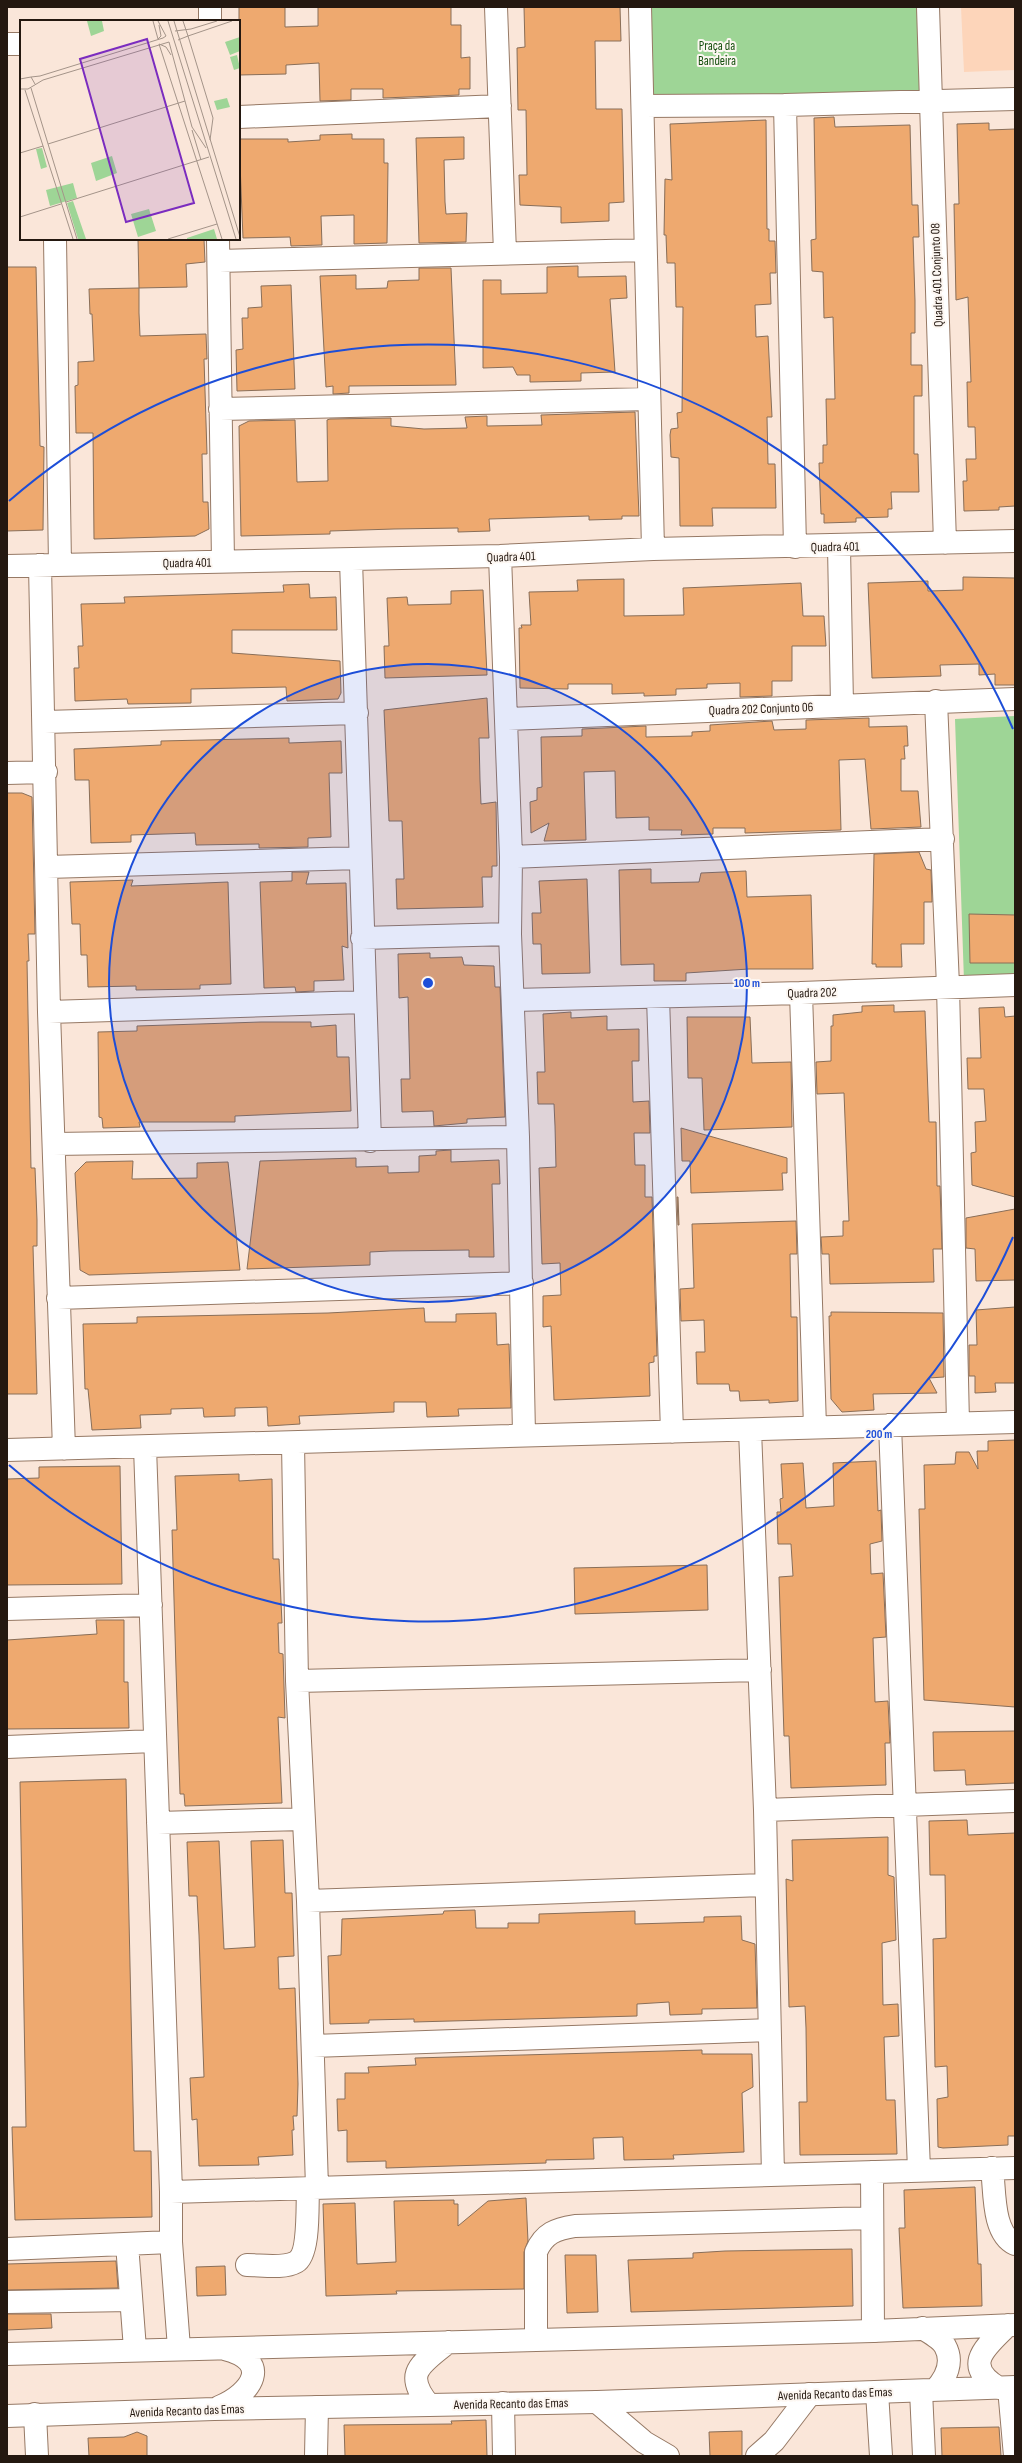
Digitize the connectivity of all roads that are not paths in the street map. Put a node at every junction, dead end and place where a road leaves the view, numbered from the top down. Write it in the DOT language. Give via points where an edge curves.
graph roads {
  1 [pos="210,7"];
  2 [pos="496,7"];
  3 [pos="640,7"];
  4 [pos="928,7"];
  5 [pos="210,20"];
  6 [pos="7,44"];
  7 [pos="20,44"];
  8 [pos="1015,99"];
  9 [pos="930,100"];
  10 [pos="785,105"];
  11 [pos="500,106"];
  12 [pos="642,106"];
  13 [pos="240,118"];
  14 [pos="55,240"];
  15 [pos="218,240"];
  16 [pos="645,250"];
  17 [pos="505,253"];
  18 [pos="219,261"];
  19 [pos="649,399"];
  20 [pos="220,409"];
  21 [pos="1015,541"];
  22 [pos="945,543"];
  23 [pos="795,547"];
  24 [pos="839,547"];
  25 [pos="653,550"];
  26 [pos="500,556"];
  27 [pos="351,560"];
  28 [pos="223,561"];
  29 [pos="50,565"];
  30 [pos="7,566"];
  31 [pos="1015,699"];
  32 [pos="936,701"];
  33 [pos="842,705"];
  34 [pos="357,713"];
  35 [pos="506,719"];
  36 [pos="45,722"];
  37 [pos="46,772"];
  38 [pos="7,773"];
  39 [pos="943,839"];
  40 [pos="511,857"];
  41 [pos="360,858"];
  42 [pos="47,867"];
  43 [pos="510,934"];
  44 [pos="362,938"];
  45 [pos="1015,985"];
  46 [pos="948,986"];
  47 [pos="801,993"];
  48 [pos="658,997"];
  49 [pos="513,1000"];
  50 [pos="364,1002"];
  51 [pos="49,1012"];
  52 [pos="518,1137"];
  53 [pos="370,1141"];
  54 [pos="54,1144"];
  55 [pos="522,1283"];
  56 [pos="58,1298"];
  57 [pos="1015,1422"];
  58 [pos="958,1423"];
  59 [pos="890,1425"];
  60 [pos="815,1427"];
  61 [pos="750,1430"];
  62 [pos="672,1432"];
  63 [pos="524,1434"];
  64 [pos="293,1443"];
  65 [pos="145,1447"];
  66 [pos="64,1449"];
  67 [pos="7,1450"];
  68 [pos="150,1605"];
  69 [pos="7,1608"];
  70 [pos="760,1670"];
  71 [pos="297,1681"];
  72 [pos="154,1741"];
  73 [pos="7,1747"];
  74 [pos="1015,1801"];
  75 [pos="904,1806"];
  76 [pos="765,1810"];
  77 [pos="303,1819"];
  78 [pos="158,1823"];
  79 [pos="766,1885"];
  80 [pos="308,1901"];
  81 [pos="769,2030"];
  82 [pos="313,2046"];
  83 [pos="992,2168"];
  84 [pos="1015,2168"];
  85 [pos="919,2170"];
  86 [pos="872,2172"];
  87 [pos="773,2175"];
  88 [pos="313,2187"];
  89 [pos="171,2192"];
  90 [pos="872,2218"];
  91 [pos="171,2242"];
  92 [pos="127,2244"];
  93 [pos="1015,2244"];
  94 [pos="7,2250"];
  95 [pos="247,2265"];
  96 [pos="131,2300"];
  97 [pos="7,2302"];
  98 [pos="1011,2325"];
  99 [pos="922,2328"];
  100 [pos="873,2331"];
  101 [pos="536,2340"];
  102 [pos="448,2342"];
  103 [pos="179,2348"];
  104 [pos="222,2348"];
  105 [pos="135,2349"];
  106 [pos="7,2354"];
  107 [pos="1007,2388"];
  108 [pos="928,2390"];
  109 [pos="877,2392"];
  110 [pos="810,2394"];
  111 [pos="597,2402"];
  112 [pos="503,2403"];
  113 [pos="429,2405"];
  114 [pos="317,2407"];
  115 [pos="214,2409"];
  116 [pos="35,2414"];
  117 [pos="7,2416"];
  118 [pos="38,2456"];
  119 [pos="316,2456"];
  120 [pos="504,2456"];
  121 [pos="668,2456"];
  122 [pos="757,2456"];
  123 [pos="881,2456"];
  124 [pos="924,2456"];
  125 [pos="1015,2456"];
  1 -- 5 [label="street"];
  2 -- 11 [label="street"];
  3 -- 12 [label="street"];
  4 -- 9 [label="street, Quadra 401 Conjunto 08"];
  6 -- 7 [label="street"];
  8 -- 9 [label="street"];
  9 -- 10 [label="street"];
  9 -- 22 [label="street, Quadra 401 Conjunto 08"];
  10 -- 12 [label="street"];
  10 -- 23 [label="street"];
  11 -- 13 [label="street"];
  11 -- 17 [label="street"];
  12 -- 16 [label="street"];
  14 -- 29 [label="street"];
  15 -- 18 [label="street"];
  16 -- 17 [label="street"];
  16 -- 19 [label="street"];
  17 -- 18 [label="street"];
  18 -- 20 [label="street"];
  19 -- 20 [label="street"];
  19 -- 25 [label="street"];
  20 -- 28 [label="street"];
  21 -- 22 [label="street, Quadra 401"];
  22 -- 24 [label="street, Quadra 401"];
  23 -- 24 [label="street, Quadra 401"];
  23 -- 25 [label="street, Quadra 401"];
  24 -- 33 [label="street"];
  25 -- 26 [label="street, Quadra 401"];
  26 -- 27 [label="street, Quadra 401"];
  26 -- 35 [label="street"];
  27 -- 28 [label="street, Quadra 401"];
  27 -- 34 [label="street"];
  28 -- 29 [label="street, Quadra 401"];
  29 -- 30 [label="street, Quadra 401"];
  29 -- 36 [label="street"];
  31 -- 32 [label="street, Quadra 202 Conjunto 06"];
  32 -- 33 [label="street, Quadra 202 Conjunto 06"];
  32 -- 39 [label="street"];
  33 -- 35 [label="street, Quadra 202 Conjunto 06"];
  34 -- 36 [label="street"];
  34 -- 41 [label="street"];
  35 -- 40 [label="street"];
  36 -- 37 [label="street"];
  37 -- 38 [label="street"];
  37 -- 42 [label="street"];
  39 -- 40 [label="street"];
  39 -- 46 [label="street"];
  40 -- 43 [label="street"];
  41 -- 42 [label="street"];
  41 -- 44 [label="street"];
  42 -- 51 [label="street"];
  43 -- 44 [label="street"];
  43 -- 49 [label="street"];
  44 -- 50 [label="street"];
  45 -- 46 [label="street, Quadra 202"];
  46 -- 47 [label="street, Quadra 202"];
  46 -- 58 [label="street"];
  47 -- 48 [label="street, Quadra 202"];
  47 -- 60 [label="street"];
  48 -- 49 [label="street, Quadra 202"];
  48 -- 62 [label="street"];
  49 -- 52 [label="street"];
  50 -- 51 [label="street"];
  50 -- 53 [label="street"];
  51 -- 54 [label="street"];
  52 -- 53 [label="street"];
  52 -- 55 [label="street"];
  53 -- 54 [label="street"];
  54 -- 56 [label="street"];
  55 -- 56 [label="street"];
  55 -- 63 [label="street"];
  56 -- 66 [label="street"];
  57 -- 58 [label="street"];
  58 -- 59 [label="street"];
  59 -- 60 [label="street"];
  59 -- 75 [label="street"];
  60 -- 61 [label="street"];
  61 -- 62 [label="street"];
  61 -- 70 [label="street"];
  62 -- 63 [label="street"];
  63 -- 64 [label="street"];
  64 -- 65 [label="street"];
  64 -- 71 [label="street"];
  65 -- 66 [label="street"];
  65 -- 68 [label="street"];
  66 -- 67 [label="street"];
  68 -- 69 [label="street"];
  68 -- 72 [label="street"];
  70 -- 71 [label="street"];
  70 -- 76 [label="street"];
  71 -- 77 [label="street"];
  72 -- 73 [label="street"];
  72 -- 78 [label="street"];
  74 -- 75 [label="street"];
  75 -- 76 [label="street"];
  75 -- 85 [label="street"];
  76 -- 79 [label="street"];
  77 -- 78 [label="street"];
  77 -- 80 [label="street"];
  78 -- 89 [label="street"];
  79 -- 80 [label="street"];
  79 -- 81 [label="street"];
  80 -- 82 [label="street"];
  81 -- 82 [label="street"];
  81 -- 87 [label="street"];
  82 -- 88 [label="street"];
  83 -- 84 [label="street"];
  83 -- 85 [label="street"];
  83 -- 93 [label="street" via="1000,2229 1006,2239"];
  85 -- 86 [label="street"];
  86 -- 87 [label="street"];
  86 -- 90 [label="street"];
  87 -- 88 [label="street"];
  88 -- 89 [label="street"];
  88 -- 95 [label="street" via="301,2258 284,2265"];
  89 -- 91 [label="street"];
  90 -- 100 [label="street"];
  90 -- 101 [label="street" via="583,2226 557,2229 540,2243 536,2252"];
  91 -- 92 [label="street"];
  91 -- 103 [label="street"];
  92 -- 94 [label="street"];
  92 -- 96 [label="street"];
  96 -- 97 [label="street"];
  96 -- 105 [label="street"];
  98 -- 99 [label="street"];
  98 -- 107 [label="street" via="982,2351 978,2364 984,2379"];
  99 -- 100 [label="street"];
  99 -- 108 [label="street" via="945,2345 949,2365 945,2379"];
  100 -- 101 [label="street"];
  101 -- 102 [label="street"];
  102 -- 104 [label="street"];
  102 -- 113 [label="street" via="422,2363 415,2376 418,2392"];
  103 -- 104 [label="street"];
  103 -- 105 [label="street"];
  104 -- 115 [label="street" via="246,2356 251,2363 252,2377 245,2392"];
  105 -- 106 [label="street"];
  107 -- 108 [label="street, Avenida Recanto das Emas"];
  107 -- 125 [label="street"];
  108 -- 109 [label="street, Avenida Recanto das Emas"];
  108 -- 124 [label="street"];
  109 -- 110 [label="street, Avenida Recanto das Emas"];
  109 -- 123 [label="street"];
  110 -- 111 [label="street, Avenida Recanto das Emas"];
  110 -- 122 [label="street" via="774,2441"];
  111 -- 112 [label="street, Avenida Recanto das Emas"];
  111 -- 121 [label="street" via="644,2442"];
  112 -- 113 [label="street, Avenida Recanto das Emas"];
  112 -- 120 [label="street"];
  113 -- 114 [label="street, Avenida Recanto das Emas"];
  114 -- 115 [label="street, Avenida Recanto das Emas"];
  114 -- 119 [label="street"];
  115 -- 116 [label="street, Avenida Recanto das Emas"];
  116 -- 117 [label="street, Avenida Recanto das Emas"];
  116 -- 118 [label="street"];
}
